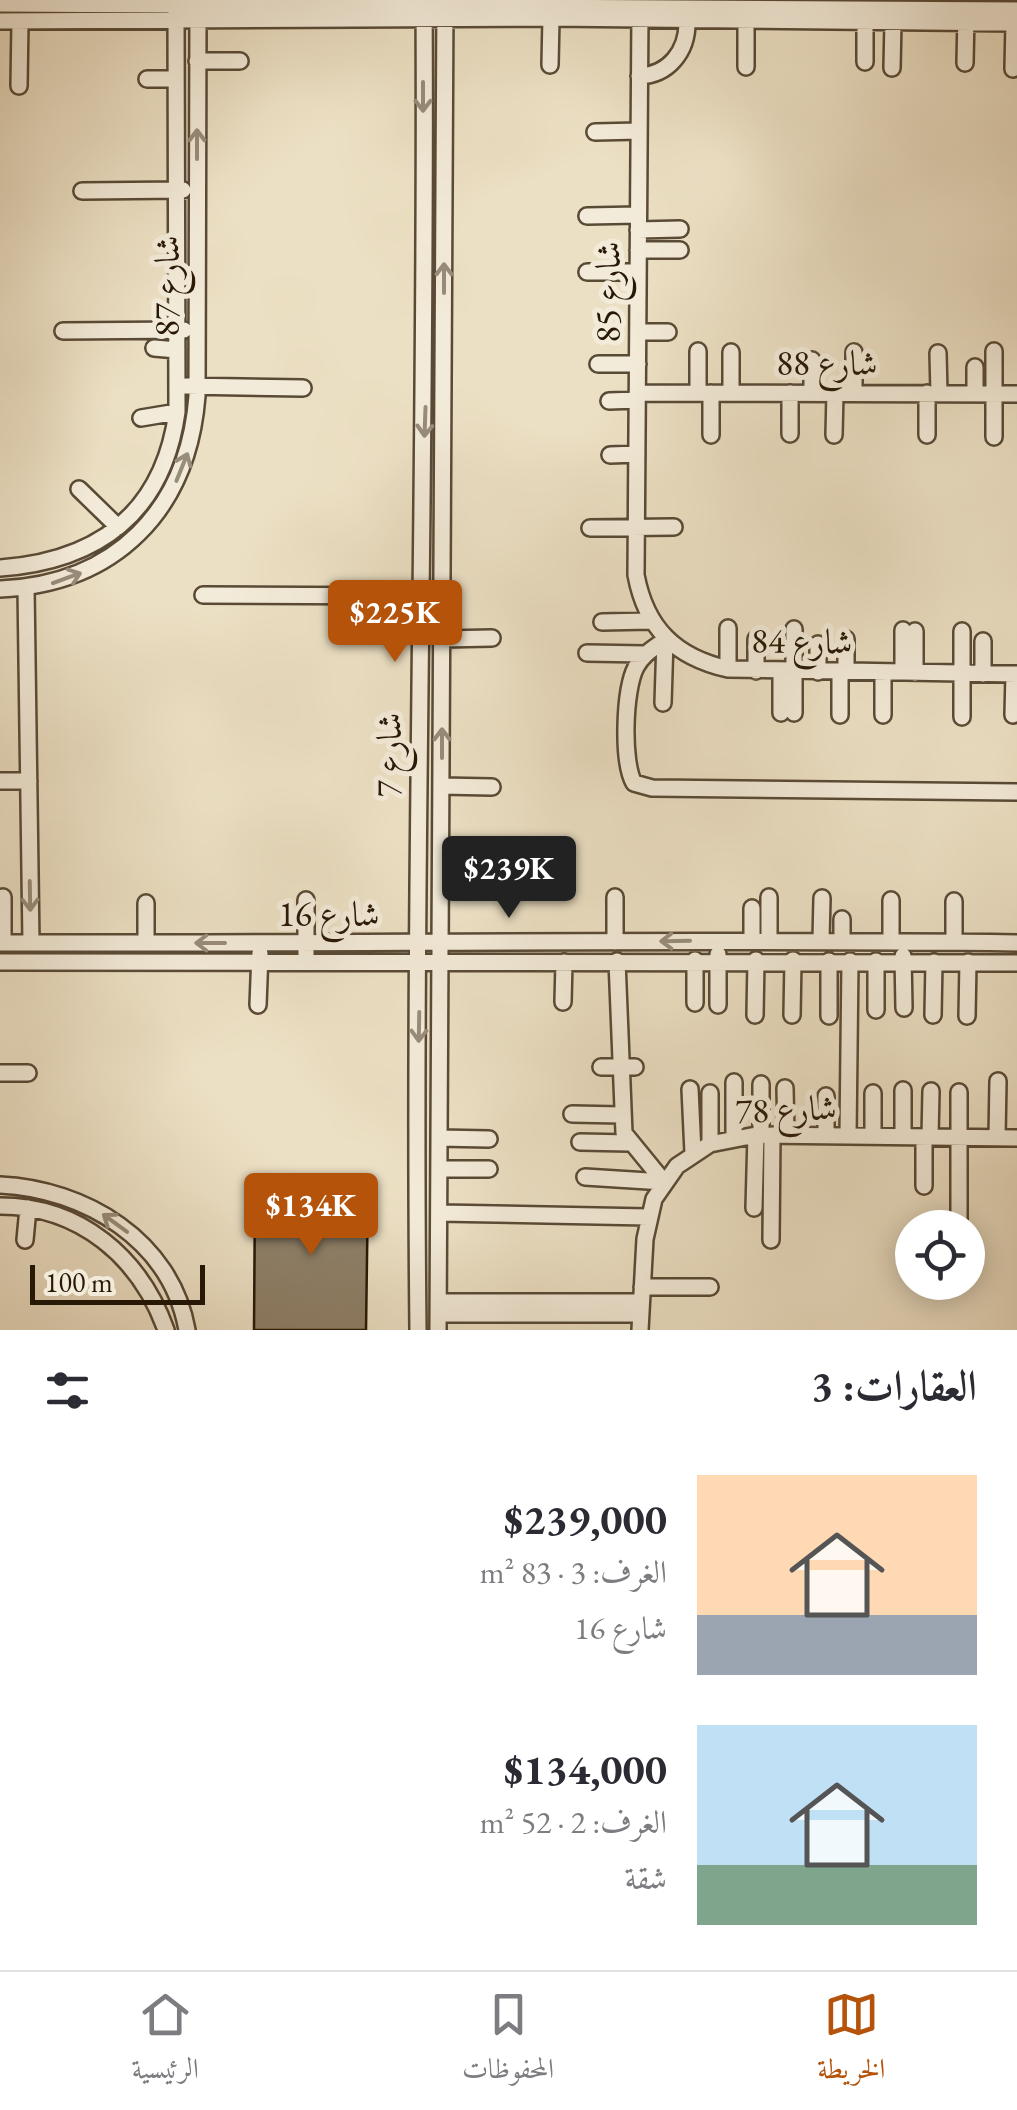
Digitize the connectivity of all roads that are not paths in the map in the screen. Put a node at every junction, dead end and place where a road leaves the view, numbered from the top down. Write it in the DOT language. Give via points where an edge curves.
graph roads {
  1 [pos="110,2"];
  2 [pos="274,3"];
  3 [pos="0,4"];
  4 [pos="602,4"];
  5 [pos="787,5"];
  6 [pos="198,9"];
  7 [pos="424,9"];
  8 [pos="445,9"];
  9 [pos="646,9"];
  10 [pos="971,11"];
  11 [pos="1012,13"];
  12 [pos="176,14"];
  13 [pos="550,18"];
  14 [pos="0,21"];
  15 [pos="20,21"];
  16 [pos="686,22"];
  17 [pos="746,22"];
  18 [pos="865,22"];
  19 [pos="892,22"];
  20 [pos="198,61"];
  21 [pos="240,61"];
  22 [pos="865,62"];
  23 [pos="965,63"];
  24 [pos="550,65"];
  25 [pos="746,66"];
  26 [pos="892,68"];
  27 [pos="1014,69"];
  28 [pos="639,76"];
  29 [pos="147,79"];
  30 [pos="176,79"];
  31 [pos="19,86"];
  32 [pos="595,132"];
  33 [pos="639,132"];
  34 [pos="176,190"];
  35 [pos="202,190"];
  36 [pos="82,191"];
  37 [pos="587,216"];
  38 [pos="638,223"];
  39 [pos="680,229"];
  40 [pos="177,248"];
  41 [pos="159,249"];
  42 [pos="638,250"];
  43 [pos="680,250"];
  44 [pos="158,271"];
  45 [pos="586,272"];
  46 [pos="638,272"];
  47 [pos="177,275"];
  48 [pos="197,278"];
  49 [pos="620,320"];
  50 [pos="638,326"];
  51 [pos="177,330"];
  52 [pos="197,330"];
  53 [pos="63,331"];
  54 [pos="668,332"];
  55 [pos="154,348"];
  56 [pos="177,350"];
  57 [pos="698,351"];
  58 [pos="994,351"];
  59 [pos="731,352"];
  60 [pos="854,352"];
  61 [pos="938,353"];
  62 [pos="812,360"];
  63 [pos="598,364"];
  64 [pos="638,364"];
  65 [pos="975,367"];
  66 [pos="177,386"];
  67 [pos="197,386"];
  68 [pos="303,388"];
  69 [pos="704,393"];
  70 [pos="730,393"];
  71 [pos="790,393"];
  72 [pos="812,393"];
  73 [pos="834,393"];
  74 [pos="854,393"];
  75 [pos="933,394"];
  76 [pos="975,394"];
  77 [pos="994,394"];
  78 [pos="1017,394"];
  79 [pos="637,397"];
  80 [pos="609,401"];
  81 [pos="178,412"];
  82 [pos="141,418"];
  83 [pos="790,434"];
  84 [pos="711,435"];
  85 [pos="834,435"];
  86 [pos="927,436"];
  87 [pos="994,437"];
  88 [pos="637,454"];
  89 [pos="610,455"];
  90 [pos="79,489"];
  91 [pos="637,527"];
  92 [pos="674,527"];
  93 [pos="590,528"];
  94 [pos="116,530"];
  95 [pos="0,568"];
  96 [pos="636,575"];
  97 [pos="26,588"];
  98 [pos="0,589"];
  99 [pos="203,594"];
  100 [pos="418,596"];
  101 [pos="650,621"];
  102 [pos="602,622"];
  103 [pos="728,628"];
  104 [pos="794,629"];
  105 [pos="909,631"];
  106 [pos="962,631"];
  107 [pos="492,638"];
  108 [pos="442,639"];
  109 [pos="756,639"];
  110 [pos="846,639"];
  111 [pos="665,640"];
  112 [pos="984,641"];
  113 [pos="818,644"];
  114 [pos="588,653"];
  115 [pos="645,654"];
  116 [pos="728,669"];
  117 [pos="756,671"];
  118 [pos="787,671"];
  119 [pos="818,672"];
  120 [pos="843,672"];
  121 [pos="883,672"];
  122 [pos="909,673"];
  123 [pos="962,673"];
  124 [pos="983,674"];
  125 [pos="1012,674"];
  126 [pos="663,703"];
  127 [pos="787,713"];
  128 [pos="840,714"];
  129 [pos="1009,714"];
  130 [pos="883,715"];
  131 [pos="962,716"];
  132 [pos="0,780"];
  133 [pos="29,780"];
  134 [pos="442,786"];
  135 [pos="492,787"];
  136 [pos="1017,792"];
  137 [pos="3,897"];
  138 [pos="770,897"];
  139 [pos="615,898"];
  140 [pos="822,898"];
  141 [pos="306,900"];
  142 [pos="891,900"];
  143 [pos="954,902"];
  144 [pos="146,903"];
  145 [pos="752,908"];
  146 [pos="842,919"];
  147 [pos="761,939"];
  148 [pos="718,940"];
  149 [pos="821,940"];
  150 [pos="842,941"];
  151 [pos="2,942"];
  152 [pos="615,942"];
  153 [pos="897,942"];
  154 [pos="954,942"];
  155 [pos="31,943"];
  156 [pos="74,943"];
  157 [pos="146,943"];
  158 [pos="1017,943"];
  159 [pos="260,944"];
  160 [pos="306,944"];
  161 [pos="420,944"];
  162 [pos="440,944"];
  163 [pos="542,944"];
  164 [pos="695,960"];
  165 [pos="718,960"];
  166 [pos="756,960"];
  167 [pos="792,960"];
  168 [pos="617,961"];
  169 [pos="829,961"];
  170 [pos="850,961"];
  171 [pos="876,961"];
  172 [pos="0,962"];
  173 [pos="74,962"];
  174 [pos="420,962"];
  175 [pos="440,962"];
  176 [pos="542,962"];
  177 [pos="564,962"];
  178 [pos="903,962"];
  179 [pos="934,962"];
  180 [pos="968,962"];
  181 [pos="1017,962"];
  182 [pos="260,963"];
  183 [pos="306,963"];
  184 [pos="564,1002"];
  185 [pos="695,1003"];
  186 [pos="718,1005"];
  187 [pos="258,1006"];
  188 [pos="904,1008"];
  189 [pos="876,1010"];
  190 [pos="755,1015"];
  191 [pos="792,1015"];
  192 [pos="933,1015"];
  193 [pos="828,1016"];
  194 [pos="967,1016"];
  195 [pos="601,1067"];
  196 [pos="628,1067"];
  197 [pos="0,1073"];
  198 [pos="28,1073"];
  199 [pos="998,1081"];
  200 [pos="734,1082"];
  201 [pos="761,1084"];
  202 [pos="785,1088"];
  203 [pos="690,1089"];
  204 [pos="904,1090"];
  205 [pos="930,1091"];
  206 [pos="959,1092"];
  207 [pos="710,1093"];
  208 [pos="873,1093"];
  209 [pos="826,1096"];
  210 [pos="572,1114"];
  211 [pos="621,1114"];
  212 [pos="769,1135"];
  213 [pos="826,1136"];
  214 [pos="848,1136"];
  215 [pos="873,1136"];
  216 [pos="903,1136"];
  217 [pos="734,1137"];
  218 [pos="927,1137"];
  219 [pos="960,1137"];
  220 [pos="440,1138"];
  221 [pos="998,1138"];
  222 [pos="1017,1138"];
  223 [pos="489,1139"];
  224 [pos="580,1142"];
  225 [pos="629,1143"];
  226 [pos="710,1144"];
  227 [pos="693,1153"];
  228 [pos="488,1169"];
  229 [pos="439,1170"];
  230 [pos="585,1176"];
  231 [pos="664,1182"];
  232 [pos="0,1186"];
  233 [pos="924,1186"];
  234 [pos="0,1206"];
  235 [pos="28,1208"];
  236 [pos="754,1208"];
  237 [pos="959,1210"];
  238 [pos="439,1213"];
  239 [pos="648,1217"];
  240 [pos="25,1240"];
  241 [pos="771,1240"];
  242 [pos="710,1287"];
  243 [pos="506,1292"];
  244 [pos="641,1308"];
  245 [pos="438,1310"];
  246 [pos="166,1330"];
  247 [pos="187,1330"];
  248 [pos="418,1330"];
  1 -- 3 [label="street"];
  1 -- 12 [label="street"];
  2 -- 6 [label="street"];
  2 -- 7 [label="street"];
  4 -- 8 [label="street"];
  4 -- 9 [label="street"];
  5 -- 9 [label="street"];
  5 -- 10 [label="street"];
  6 -- 7 [label="street"];
  6 -- 12 [label="street"];
  6 -- 20 [label="street, شارع 87"];
  7 -- 8 [label="street"];
  7 -- 100 [label="street, شارع 7, one-way" via="425,410"];
  8 -- 13 [label="street"];
  108 -- 8 [label="street, شارع 7, one-way"];
  9 -- 13 [label="street"];
  9 -- 16 [label="street"];
  9 -- 28 [label="street, شارع 85"];
  10 -- 11 [label="street"];
  10 -- 19 [label="street"];
  10 -- 23 [label="street"];
  11 -- 27 [label="street"];
  12 -- 15 [label="street"];
  12 -- 30 [label="street, شارع 87"];
  13 -- 24 [label="street"];
  14 -- 15 [label="street"];
  15 -- 31 [label="street"];
  16 -- 17 [label="street"];
  16 -- 28 [label="street" via="674,69"];
  17 -- 18 [label="street"];
  17 -- 25 [label="street"];
  18 -- 19 [label="street"];
  18 -- 22 [label="street"];
  19 -- 26 [label="street"];
  20 -- 21 [label="street"];
  35 -- 20 [label="street, شارع 87, one-way"];
  28 -- 33 [label="street, شارع 85"];
  29 -- 30 [label="street"];
  30 -- 34 [label="street, شارع 87"];
  32 -- 33 [label="street"];
  33 -- 38 [label="street, شارع 85"];
  34 -- 35 [label="street"];
  34 -- 36 [label="street"];
  34 -- 40 [label="street, شارع 87"];
  35 -- 48 [label="street, شارع 87"];
  37 -- 38 [label="street"];
  38 -- 39 [label="street"];
  38 -- 42 [label="street, شارع 85"];
  40 -- 41 [label="street"];
  40 -- 47 [label="street, شارع 87"];
  42 -- 43 [label="street"];
  42 -- 46 [label="street, شارع 85"];
  44 -- 47 [label="street"];
  45 -- 46 [label="street"];
  46 -- 50 [label="street, شارع 85"];
  47 -- 48 [label="street"];
  47 -- 51 [label="street, شارع 87"];
  48 -- 52 [label="street, شارع 87"];
  49 -- 50 [label="street"];
  50 -- 54 [label="street"];
  50 -- 64 [label="street, شارع 85"];
  51 -- 52 [label="street"];
  51 -- 53 [label="street"];
  51 -- 56 [label="street, شارع 87"];
  52 -- 67 [label="street, شارع 87"];
  55 -- 56 [label="street"];
  56 -- 66 [label="street, شارع 87"];
  57 -- 69 [label="street"];
  58 -- 77 [label="street"];
  59 -- 70 [label="street"];
  60 -- 74 [label="street"];
  61 -- 75 [label="street"];
  62 -- 72 [label="street"];
  63 -- 64 [label="street"];
  64 -- 79 [label="street, شارع 85"];
  65 -- 76 [label="street"];
  66 -- 67 [label="street"];
  66 -- 81 [label="street, شارع 87"];
  67 -- 68 [label="street"];
  97 -- 67 [label="street, شارع 87, one-way" via="78,575 126,545 156,515 178,479"];
  69 -- 70 [label="street, شارع 88"];
  69 -- 79 [label="street, شارع 88"];
  69 -- 84 [label="street"];
  70 -- 71 [label="street, شارع 88"];
  71 -- 72 [label="street, شارع 88"];
  71 -- 83 [label="street"];
  72 -- 73 [label="street, شارع 88"];
  73 -- 74 [label="street, شارع 88"];
  73 -- 85 [label="street"];
  74 -- 75 [label="street, شارع 88"];
  75 -- 76 [label="street, شارع 88"];
  75 -- 86 [label="street"];
  76 -- 77 [label="street, شارع 88"];
  77 -- 78 [label="street, شارع 88"];
  77 -- 87 [label="street"];
  79 -- 80 [label="street, شارع 88"];
  79 -- 88 [label="street, شارع 85"];
  81 -- 82 [label="street"];
  81 -- 94 [label="street, شارع 87" via="156,483"];
  88 -- 89 [label="street"];
  88 -- 91 [label="street, شارع 85"];
  90 -- 94 [label="street"];
  91 -- 92 [label="street"];
  91 -- 93 [label="street"];
  91 -- 96 [label="street, شارع 85"];
  94 -- 95 [label="street" via="55,561"];
  96 -- 101 [label="street, شارع 84"];
  97 -- 98 [label="street, شارع 87"];
  97 -- 133 [label="street"];
  99 -- 100 [label="street"];
  100 -- 161 [label="street, شارع 7"];
  101 -- 102 [label="street"];
  101 -- 111 [label="street, شارع 84"];
  103 -- 116 [label="street"];
  104 -- 118 [label="street"];
  105 -- 122 [label="street"];
  106 -- 123 [label="street"];
  107 -- 108 [label="street"];
  134 -- 108 [label="street, شارع 7, one-way"];
  109 -- 117 [label="street"];
  110 -- 120 [label="street"];
  111 -- 115 [label="street"];
  111 -- 116 [label="street, شارع 84"];
  111 -- 126 [label="street"];
  112 -- 124 [label="street"];
  113 -- 119 [label="street"];
  114 -- 115 [label="street"];
  115 -- 136 [label="street" via="631,680 625,768 634,783"];
  116 -- 117 [label="street, شارع 84"];
  117 -- 118 [label="street, شارع 84"];
  118 -- 119 [label="street, شارع 84"];
  118 -- 127 [label="street"];
  119 -- 120 [label="street, شارع 84"];
  120 -- 121 [label="street, شارع 84"];
  120 -- 128 [label="street"];
  121 -- 122 [label="street, شارع 84"];
  121 -- 130 [label="street"];
  122 -- 123 [label="street, شارع 84"];
  123 -- 124 [label="street, شارع 84"];
  123 -- 131 [label="street"];
  124 -- 125 [label="street, شارع 84"];
  125 -- 129 [label="street"];
  132 -- 133 [label="street"];
  133 -- 155 [label="street, one-way"];
  134 -- 135 [label="street"];
  134 -- 162 [label="street, شارع 7"];
  137 -- 151 [label="street"];
  138 -- 147 [label="street"];
  139 -- 152 [label="street"];
  140 -- 149 [label="street"];
  141 -- 160 [label="street"];
  142 -- 153 [label="street"];
  143 -- 154 [label="street"];
  144 -- 157 [label="street"];
  145 -- 147 [label="street"];
  146 -- 150 [label="street"];
  147 -- 148 [label="street, شارع 16"];
  147 -- 149 [label="street, شارع 16"];
  148 -- 152 [label="street, شارع 16, one-way"];
  148 -- 165 [label="street"];
  149 -- 150 [label="street, شارع 16"];
  150 -- 153 [label="street, شارع 16"];
  151 -- 155 [label="street, شارع 16"];
  152 -- 163 [label="street, شارع 16"];
  153 -- 154 [label="street, شارع 16"];
  153 -- 178 [label="street"];
  154 -- 158 [label="street, شارع 16"];
  155 -- 156 [label="street, شارع 16"];
  156 -- 157 [label="street, شارع 16"];
  156 -- 173 [label="street"];
  159 -- 157 [label="street, شارع 16, one-way"];
  159 -- 160 [label="street, شارع 16"];
  159 -- 182 [label="street"];
  160 -- 161 [label="street, شارع 16"];
  160 -- 183 [label="street"];
  161 -- 162 [label="street, شارع 16"];
  161 -- 174 [label="street, شارع 7"];
  162 -- 163 [label="street, شارع 16"];
  162 -- 175 [label="street, شارع 7"];
  163 -- 176 [label="street"];
  164 -- 165 [label="street, شارع 16"];
  164 -- 168 [label="street, شارع 16"];
  164 -- 185 [label="street"];
  165 -- 166 [label="street, شارع 16"];
  165 -- 186 [label="street"];
  166 -- 167 [label="street, شارع 16"];
  166 -- 190 [label="street"];
  167 -- 169 [label="street, شارع 16"];
  167 -- 191 [label="street"];
  168 -- 177 [label="street, شارع 16"];
  168 -- 196 [label="street"];
  169 -- 170 [label="street, شارع 16"];
  169 -- 193 [label="street"];
  170 -- 171 [label="street, شارع 16"];
  170 -- 214 [label="street"];
  171 -- 178 [label="street, شارع 16"];
  171 -- 189 [label="street"];
  172 -- 173 [label="street, شارع 16"];
  173 -- 182 [label="street, شارع 16"];
  174 -- 175 [label="street, شارع 16"];
  174 -- 183 [label="street, شارع 16"];
  174 -- 248 [label="street, شارع 7, one-way"];
  175 -- 176 [label="street, شارع 16"];
  175 -- 220 [label="street, شارع 7"];
  176 -- 177 [label="street, شارع 16"];
  177 -- 184 [label="street"];
  178 -- 179 [label="street, شارع 16"];
  178 -- 188 [label="street"];
  179 -- 180 [label="street, شارع 16"];
  179 -- 192 [label="street"];
  180 -- 181 [label="street, شارع 16"];
  180 -- 194 [label="street"];
  182 -- 183 [label="street, شارع 16"];
  182 -- 187 [label="street"];
  195 -- 196 [label="street"];
  196 -- 211 [label="street"];
  197 -- 198 [label="street"];
  199 -- 221 [label="street"];
  200 -- 217 [label="street"];
  201 -- 212 [label="street"];
  202 -- 212 [label="street"];
  203 -- 227 [label="street"];
  204 -- 216 [label="street"];
  205 -- 218 [label="street"];
  206 -- 219 [label="street"];
  207 -- 226 [label="street"];
  208 -- 215 [label="street"];
  209 -- 213 [label="street"];
  210 -- 211 [label="street"];
  211 -- 225 [label="street"];
  212 -- 213 [label="street, شارع 78"];
  212 -- 217 [label="street, شارع 78"];
  212 -- 236 [label="street"];
  212 -- 241 [label="street"];
  213 -- 214 [label="street, شارع 78"];
  214 -- 215 [label="street, شارع 78"];
  215 -- 216 [label="street, شارع 78"];
  216 -- 218 [label="street, شارع 78"];
  217 -- 226 [label="street, شارع 78"];
  218 -- 219 [label="street, شارع 78"];
  218 -- 233 [label="street"];
  219 -- 221 [label="street, شارع 78"];
  219 -- 237 [label="street"];
  220 -- 223 [label="street"];
  220 -- 229 [label="street, شارع 7"];
  221 -- 222 [label="street, شارع 78"];
  224 -- 225 [label="street"];
  225 -- 231 [label="street"];
  226 -- 227 [label="street, شارع 78"];
  227 -- 231 [label="street, شارع 78"];
  228 -- 229 [label="street"];
  229 -- 238 [label="street, شارع 7"];
  230 -- 231 [label="street"];
  231 -- 239 [label="street, شارع 78"];
  247 -- 232 [label="street, one-way" via="162,1269 122,1226 71,1198"];
  234 -- 235 [label="street"];
  235 -- 240 [label="street"];
  235 -- 246 [label="street" via="66,1218 110,1244 145,1283"];
  238 -- 239 [label="street"];
  238 -- 245 [label="street, شارع 7"];
  239 -- 244 [label="street, شارع 78"];
  242 -- 244 [label="street"];
  243 -- 245 [label="street"];
  244 -- 245 [label="street"];
}
